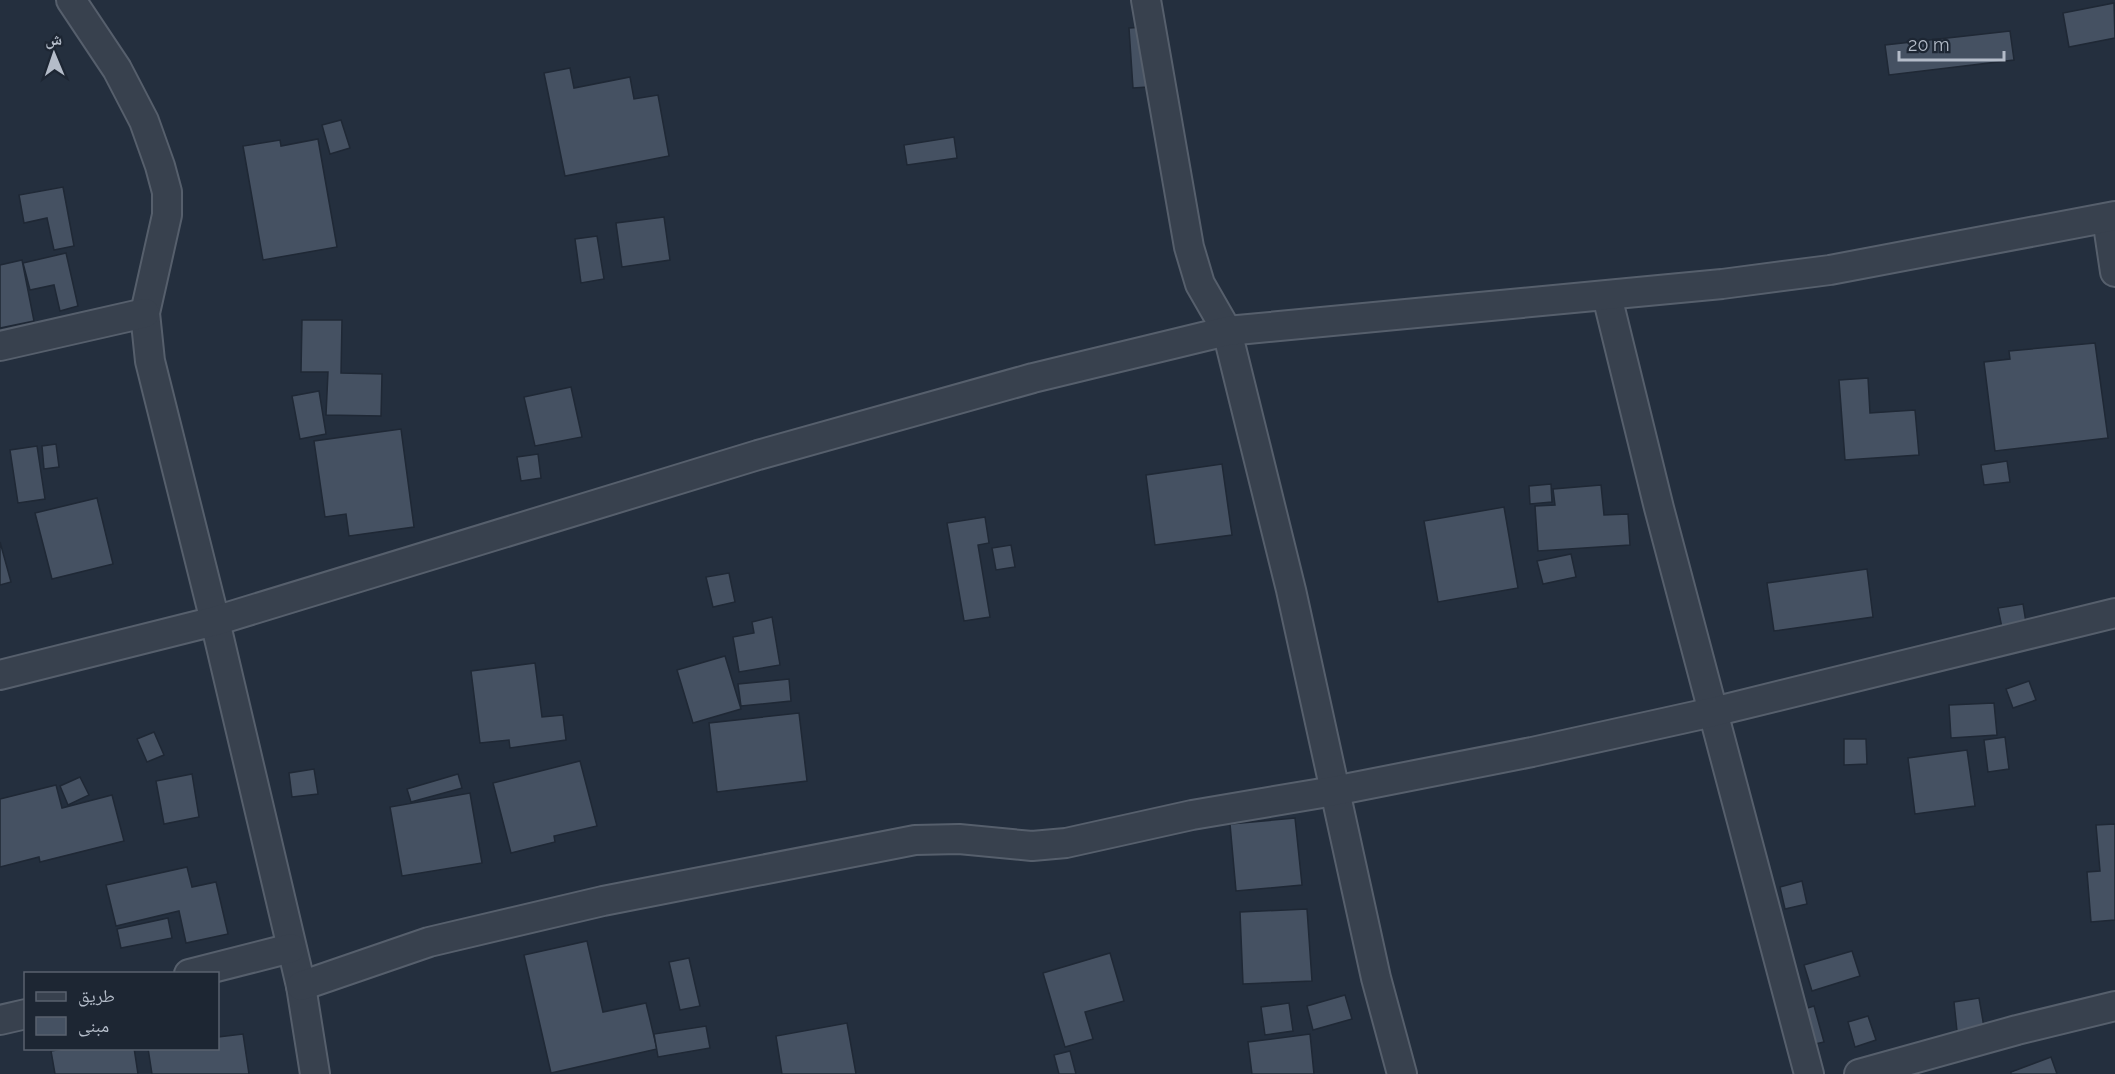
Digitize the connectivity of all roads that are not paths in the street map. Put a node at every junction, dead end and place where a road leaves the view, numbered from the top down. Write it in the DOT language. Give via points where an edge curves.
graph roads {
  1 [pos="71,0"];
  2 [pos="1146,0"];
  3 [pos="2111,217"];
  4 [pos="2115,272"];
  5 [pos="1607,296"];
  6 [pos="145,313"];
  7 [pos="1227,331"];
  8 [pos="0,346"];
  9 [pos="2115,612"];
  10 [pos="215,621"];
  11 [pos="0,675"];
  12 [pos="1713,712"];
  13 [pos="1334,790"];
  14 [pos="291,948"];
  15 [pos="197,972"];
  16 [pos="301,986"];
  17 [pos="2115,1006"];
  18 [pos="24,1014"];
  19 [pos="0,1020"];
  20 [pos="315,1074"];
  21 [pos="1402,1074"];
  22 [pos="1809,1074"];
  23 [pos="1859,1074"];
  1 -- 6 [label="street" via="117,69 144,121 167,192 167,215"];
  2 -- 7 [label="street" via="1189,248 1200,284"];
  3 -- 4 [label="street"];
  3 -- 5 [label="street" via="1830,270"];
  5 -- 7 [label="street"];
  5 -- 12 [label="street"];
  6 -- 8 [label="street"];
  6 -- 10 [label="street" via="150,361"];
  7 -- 10 [label="street" via="1033,378 758,455"];
  7 -- 13 [label="street" via="1291,590"];
  9 -- 12 [label="street"];
  10 -- 11 [label="street"];
  10 -- 14 [label="street"];
  12 -- 13 [label="street"];
  12 -- 22 [label="street"];
  13 -- 16 [label="street" via="1192,815 1066,843 1032,846 915,840 580,906 429,942"];
  13 -- 21 [label="street"];
  14 -- 15 [label="street"];
  14 -- 16 [label="street"];
  16 -- 20 [label="street"];
  17 -- 23 [label="street"];
  18 -- 19 [label="street"];
}
